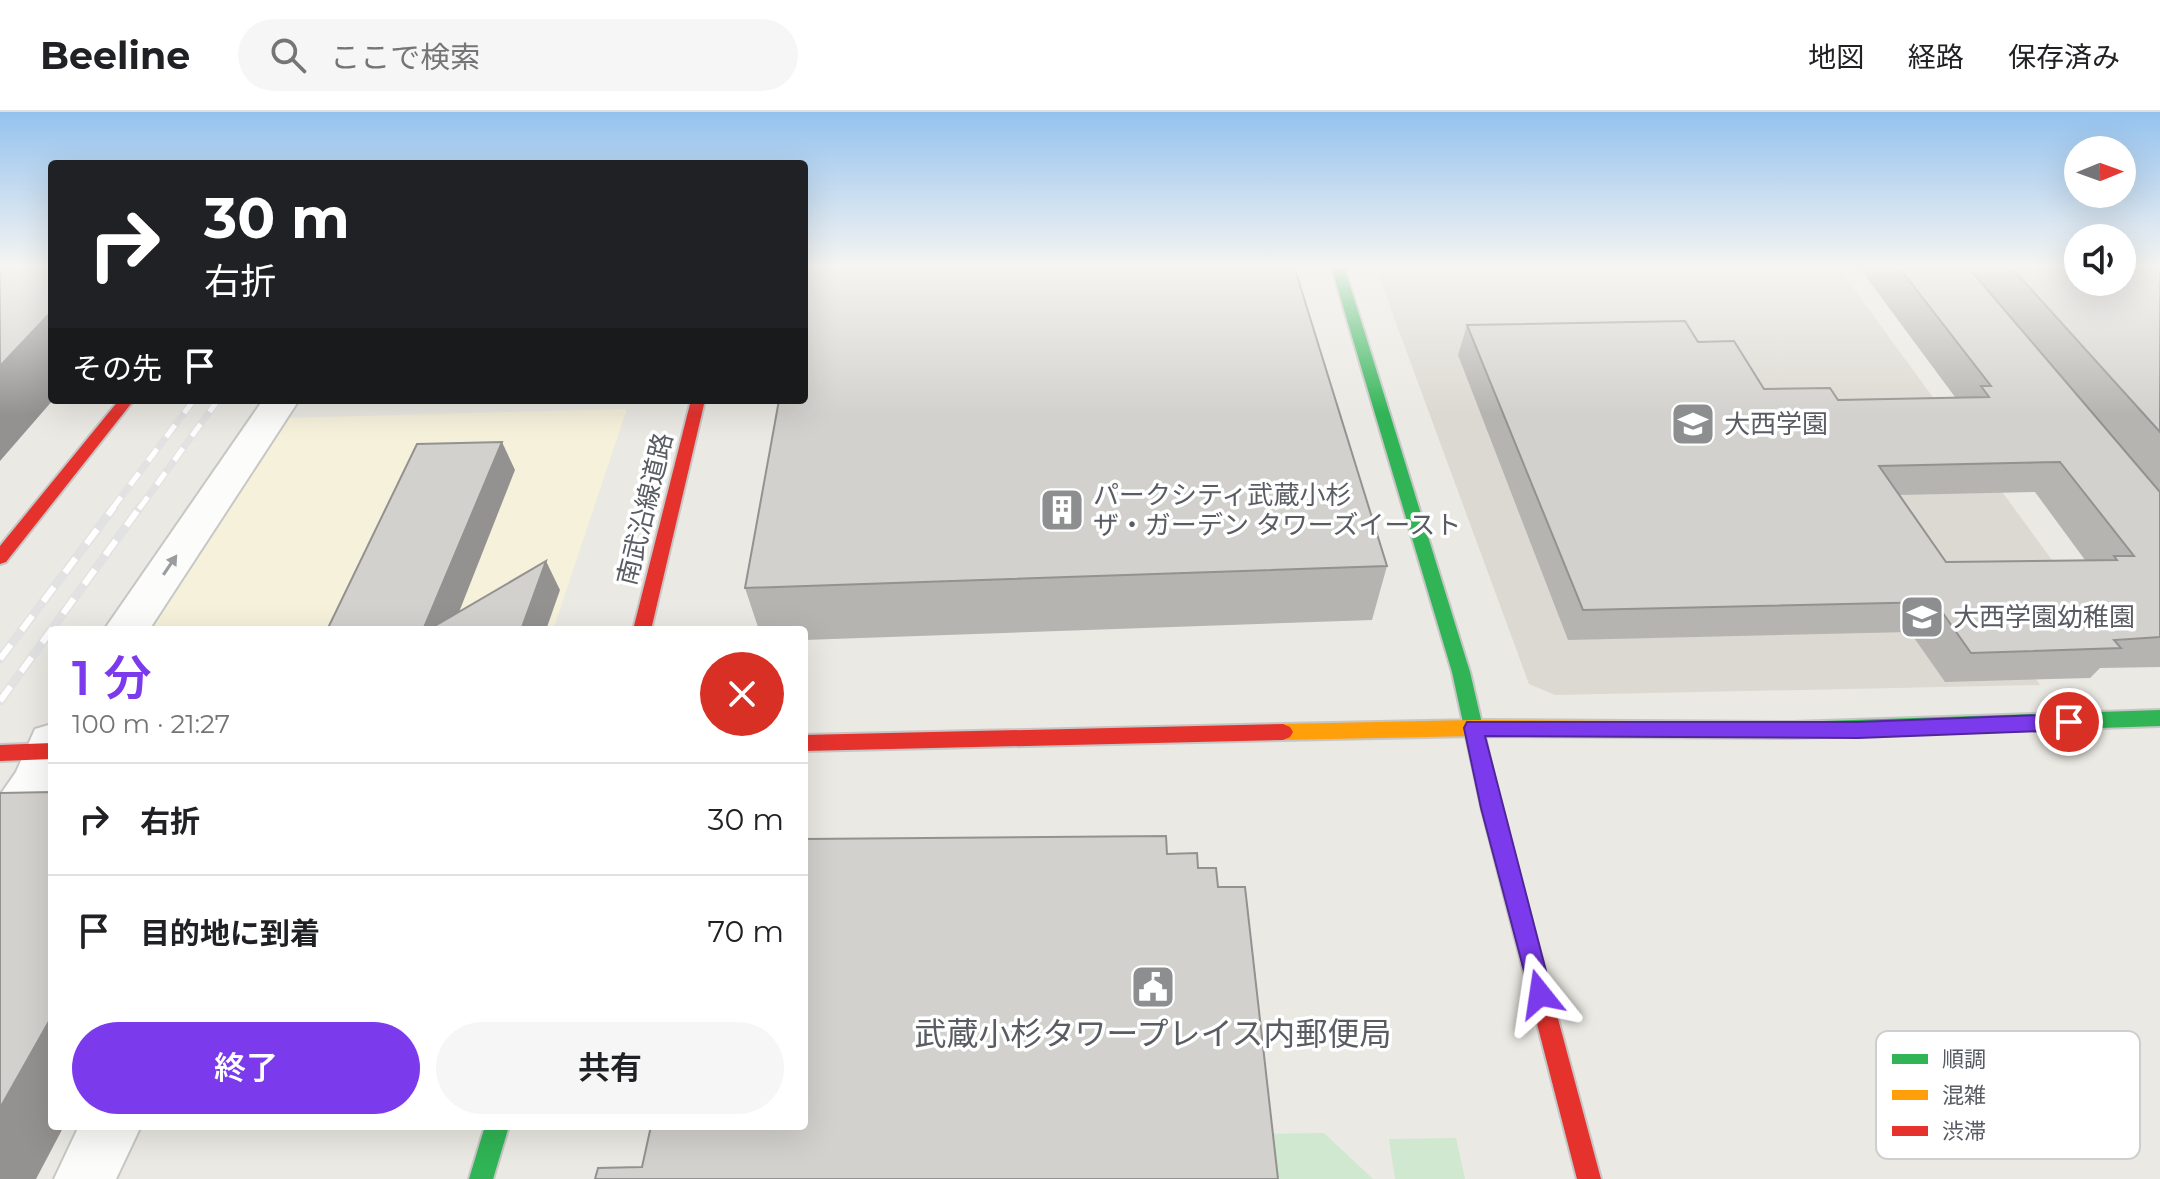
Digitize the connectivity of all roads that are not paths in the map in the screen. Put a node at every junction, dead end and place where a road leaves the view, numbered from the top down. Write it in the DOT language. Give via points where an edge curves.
graph roads {
  1 [pos="1352,316"];
  2 [pos="124,404"];
  3 [pos="278,404"];
  4 [pos="697,404"];
  5 [pos="0,558"];
  6 [pos="129,626"];
  7 [pos="643,626"];
  8 [pos="2160,718"];
  9 [pos="1473,728"];
  10 [pos="808,743"];
  11 [pos="48,748"];
  12 [pos="0,753"];
  13 [pos="48,753"];
  14 [pos="0,835"];
  15 [pos="109,1130"];
  16 [pos="496,1130"];
  17 [pos="84,1179"];
  18 [pos="481,1179"];
  19 [pos="1589,1179"];
  1 -- 9 [label="street" via="1461,672"];
  2 -- 5 [label="street"];
  6 -- 3 [label="street, one-way"];
  4 -- 7 [label="street, 南武沿線道路"];
  8 -- 9 [label="street" via="1858,730"];
  9 -- 10 [label="street"];
  9 -- 19 [label="street"];
  11 -- 12 [label="street"];
  13 -- 14 [label="street" via="36,783"];
  15 -- 17 [label="street"];
  16 -- 18 [label="street"];
}
